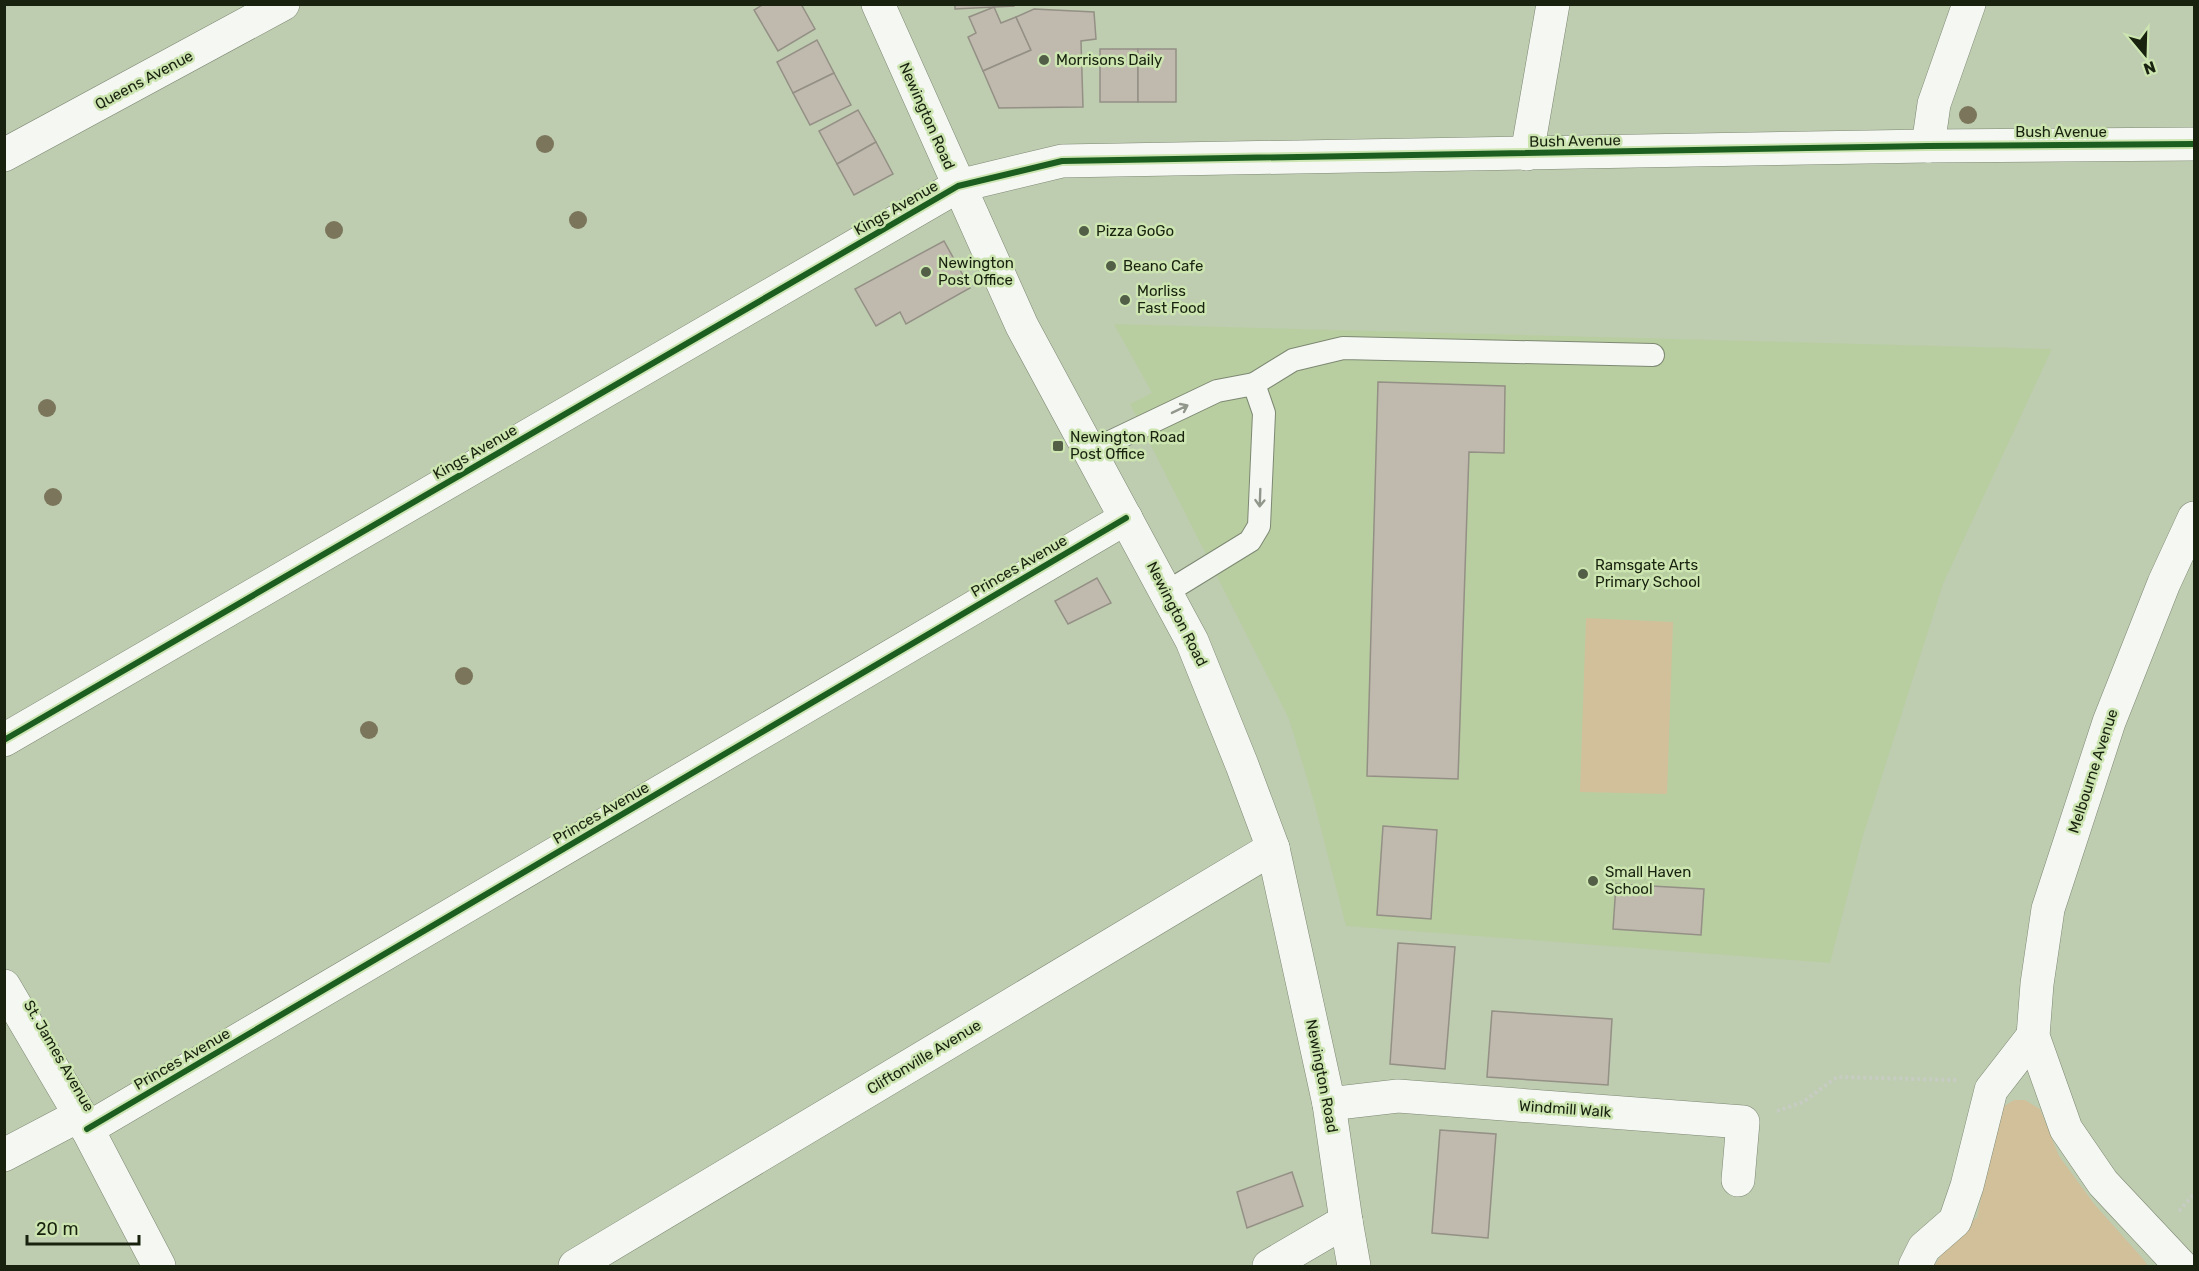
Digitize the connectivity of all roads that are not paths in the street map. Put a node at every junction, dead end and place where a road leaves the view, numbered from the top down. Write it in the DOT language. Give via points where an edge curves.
graph roads {
  1 [pos="283,4"];
  2 [pos="878,4"];
  3 [pos="1553,4"];
  4 [pos="1969,4"];
  5 [pos="2194,144"];
  6 [pos="1928,146"];
  7 [pos="1527,154"];
  8 [pos="4,155"];
  9 [pos="958,186"];
  10 [pos="1653,355"];
  11 [pos="1254,384"];
  12 [pos="1089,452"];
  13 [pos="1126,518"];
  14 [pos="2194,518"];
  15 [pos="1167,592"];
  16 [pos="4,740"];
  17 [pos="1273,848"];
  18 [pos="4,986"];
  19 [pos="2033,1036"];
  20 [pos="1329,1104"];
  21 [pos="84,1122"];
  22 [pos="4,1155"];
  23 [pos="1738,1180"];
  24 [pos="1346,1221"];
  25 [pos="159,1266"];
  26 [pos="574,1266"];
  27 [pos="1269,1266"];
  28 [pos="1354,1266"];
  29 [pos="1915,1266"];
  30 [pos="2181,1266"];
  1 -- 8 [label="street, Queens Avenue"];
  2 -- 9 [label="street, Newington Road"];
  3 -- 7 [label="street"];
  4 -- 6 [label="street" via="1934,104"];
  5 -- 6 [label="street, Bush Avenue"];
  6 -- 7 [label="street, Bush Avenue"];
  7 -- 9 [label="street, Bush Avenue" via="1062,161"];
  9 -- 12 [label="street, Newington Road" via="1022,326"];
  9 -- 16 [label="street, Kings Avenue"];
  10 -- 11 [label="lane" via="1343,348 1293,360"];
  12 -- 11 [label="lane, one-way" via="1217,391"];
  11 -- 15 [label="lane, one-way" via="1264,413 1259,526 1250,541"];
  12 -- 13 [label="street, Newington Road"];
  13 -- 15 [label="street, Newington Road"];
  13 -- 21 [label="street, Princes Avenue"];
  14 -- 19 [label="street, Melbourne Avenue" via="2109,722 2048,909"];
  15 -- 17 [label="street, Newington Road" via="1218,700"];
  17 -- 20 [label="street, Newington Road"];
  17 -- 26 [label="street, Cliftonville Avenue"];
  18 -- 21 [label="street, St. James Avenue"];
  19 -- 29 [label="street" via="1991,1090 1955,1221 1924,1248"];
  19 -- 30 [label="street, Melbourne Avenue" via="2066,1129 2103,1184"];
  20 -- 23 [label="street, Windmill Walk" via="1398,1096 1743,1122"];
  20 -- 24 [label="street, Newington Road"];
  21 -- 22 [label="street, Princes Avenue"];
  21 -- 25 [label="street, St. James Avenue"];
  24 -- 27 [label="street"];
  24 -- 28 [label="street, Newington Road"];
}
